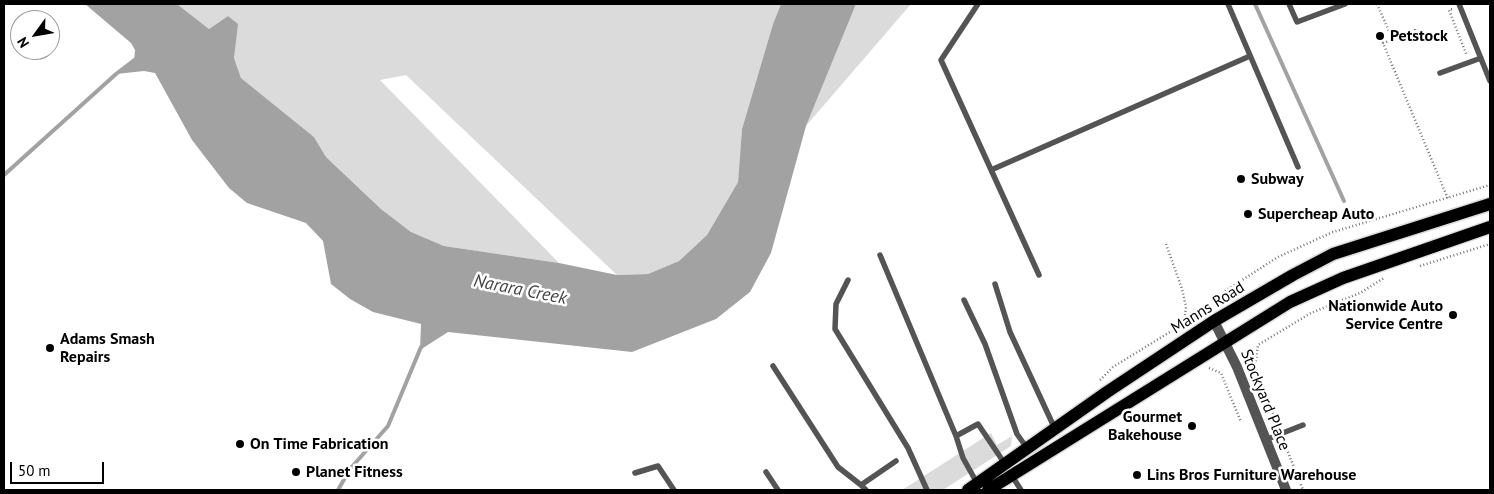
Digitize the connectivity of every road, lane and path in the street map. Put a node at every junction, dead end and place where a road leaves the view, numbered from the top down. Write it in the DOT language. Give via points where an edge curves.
graph roads {
  1 [pos="978,4"];
  2 [pos="1228,4"];
  3 [pos="1289,4"];
  4 [pos="1345,4"];
  5 [pos="1377,4"];
  6 [pos="1459,4"];
  7 [pos="1452,9"];
  8 [pos="1250,56"];
  9 [pos="1481,58"];
  10 [pos="1469,62"];
  11 [pos="1440,73"];
  12 [pos="1490,81"];
  13 [pos="1298,167"];
  14 [pos="991,170"];
  15 [pos="1490,185"];
  16 [pos="1448,199"];
  17 [pos="1490,204"];
  18 [pos="1490,227"];
  19 [pos="1166,244"];
  20 [pos="1490,244"];
  21 [pos="880,255"];
  22 [pos="1416,267"];
  23 [pos="1039,275"];
  24 [pos="1389,275"];
  25 [pos="848,280"];
  26 [pos="994,284"];
  27 [pos="1225,291"];
  28 [pos="964,300"];
  29 [pos="1214,321"];
  30 [pos="1224,341"];
  31 [pos="773,366"];
  32 [pos="1209,368"];
  33 [pos="1095,386"];
  34 [pos="1241,422"];
  35 [pos="1303,425"];
  36 [pos="1055,429"];
  37 [pos="1281,434"];
  38 [pos="956,436"];
  39 [pos="1265,440"];
  40 [pos="1027,448"];
  41 [pos="896,461"];
  42 [pos="1005,464"];
  43 [pos="766,472"];
  44 [pos="635,473"];
  45 [pos="1012,476"];
  46 [pos="861,485"];
  47 [pos="978,488"];
  48 [pos="674,490"];
  49 [pos="778,490"];
  50 [pos="866,490"];
  51 [pos="927,490"];
  52 [pos="1021,490"];
  53 [pos="1286,490"];
  54 [pos="1303,490"];
  1 -- 14 [label="lane" via="941,60"];
  2 -- 8 [label="lane"];
  3 -- 4 [label="lane" via="1297,22"];
  5 -- 16 [label="path" via="1393,40 1383,43"];
  6 -- 9 [label="lane"];
  7 -- 10 [label="path" via="1448,10"];
  8 -- 13 [label="lane"];
  8 -- 14 [label="lane"];
  9 -- 10 [label="lane"];
  9 -- 12 [label="lane"];
  10 -- 11 [label="lane"];
  14 -- 23 [label="lane"];
  15 -- 16 [label="path"];
  16 -- 27 [label="path" via="1333,232 1278,257"];
  17 -- 29 [label="main road, Manns Road" via="1333,254 1292,274"];
  18 -- 30 [label="main road" via="1343,278 1290,302"];
  19 -- 33 [label="path" via="1182,289 1185,316 1178,327 1113,367"];
  20 -- 22 [label="path"];
  21 -- 38 [label="lane"];
  24 -- 37 [label="path" via="1360,292 1311,313 1258,345 1255,366"];
  25 -- 51 [label="lane" via="836,304 835,329 908,448"];
  26 -- 36 [label="lane" via="1010,332"];
  28 -- 40 [label="lane" via="985,344 1017,434"];
  29 -- 30 [label="street, Stockyard Place"];
  29 -- 36 [label="main road, Manns Road"];
  30 -- 39 [label="street, Stockyard Place"];
  30 -- 45 [label="main road"];
  31 -- 46 [label="lane" via="838,467"];
  32 -- 34 [label="path" via="1221,373"];
  35 -- 37 [label="lane"];
  36 -- 40 [label="main road, Manns Road"];
  37 -- 39 [label="lane"];
  37 -- 54 [label="path"];
  38 -- 42 [label="lane" via="978,424"];
  38 -- 47 [label="lane"];
  39 -- 53 [label="street, Stockyard Place"];
  40 -- 42 [label="main road, Manns Road"];
  41 -- 46 [label="lane"];
  42 -- 47 [label="main road, Manns Road"];
  43 -- 49 [label="lane"];
  44 -- 48 [label="lane" via="658,466"];
  45 -- 47 [label="main road"];
  45 -- 52 [label="lane"];
  46 -- 50 [label="lane"];
}
